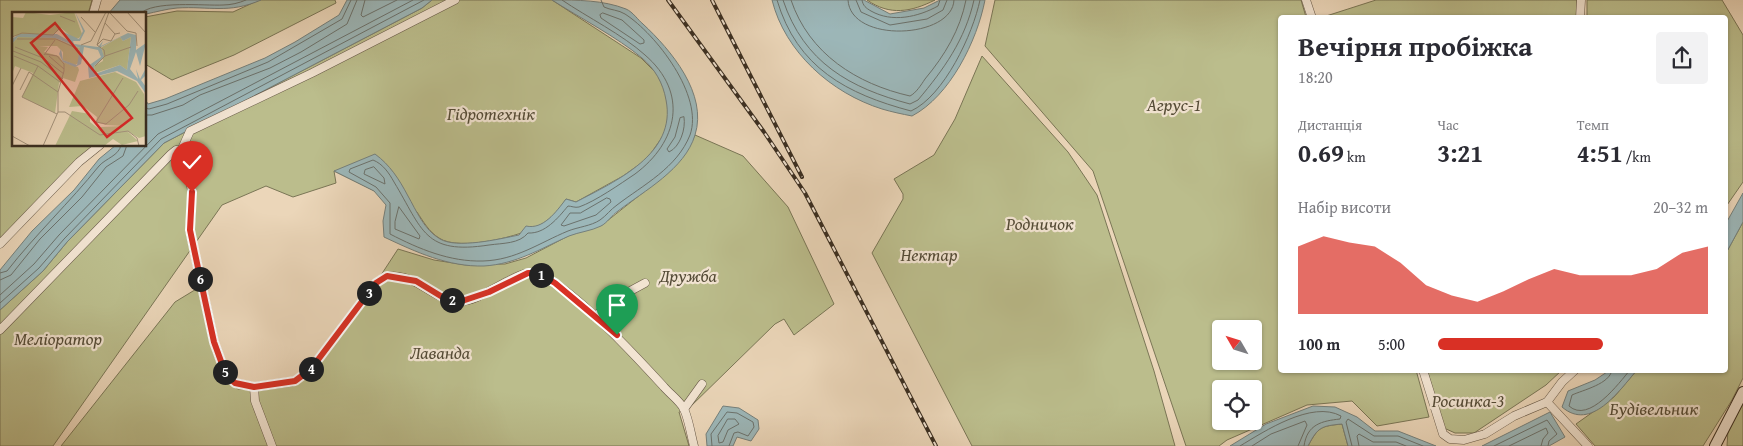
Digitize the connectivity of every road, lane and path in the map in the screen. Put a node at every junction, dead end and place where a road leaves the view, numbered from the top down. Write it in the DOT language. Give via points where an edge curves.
graph roads {
  1 [pos="455,0"];
  2 [pos="1306,0"];
  3 [pos="1581,0"];
  4 [pos="1311,15"];
  5 [pos="1580,15"];
  6 [pos="99,146"];
  7 [pos="182,151"];
  8 [pos="0,244"];
  9 [pos="645,283"];
  10 [pos="595,317"];
  11 [pos="0,330"];
  12 [pos="1424,373"];
  13 [pos="1572,373"];
  14 [pos="702,384"];
  15 [pos="254,387"];
  16 [pos="1743,392"];
  17 [pos="1548,402"];
  18 [pos="684,409"];
  19 [pos="272,446"];
  20 [pos="694,446"];
  21 [pos="1588,446"];
  22 [pos="1715,446"];
  1 -- 7 [label="street" via="190,131"];
  2 -- 4 [label="street"];
  3 -- 5 [label="street"];
  6 -- 8 [label="street" via="79,162"];
  7 -- 11 [label="street" via="176,150 171,154"];
  7 -- 15 [label="street" via="192,192 190,230 214,342 226,375 235,383"];
  9 -- 10 [label="street" via="610,302"];
  10 -- 15 [label="street" via="538,273 528,273 459,302 444,298 416,281 387,276 376,283 311,369 295,381"];
  10 -- 18 [label="street" via="617,335"];
  12 -- 17 [label="street" via="1443,434 1450,439 1464,440 1485,434 1514,416"];
  13 -- 17 [label="street"];
  14 -- 18 [label="street"];
  15 -- 19 [label="street"];
  16 -- 22 [label="street"];
  17 -- 21 [label="street"];
  18 -- 20 [label="street"];
}
